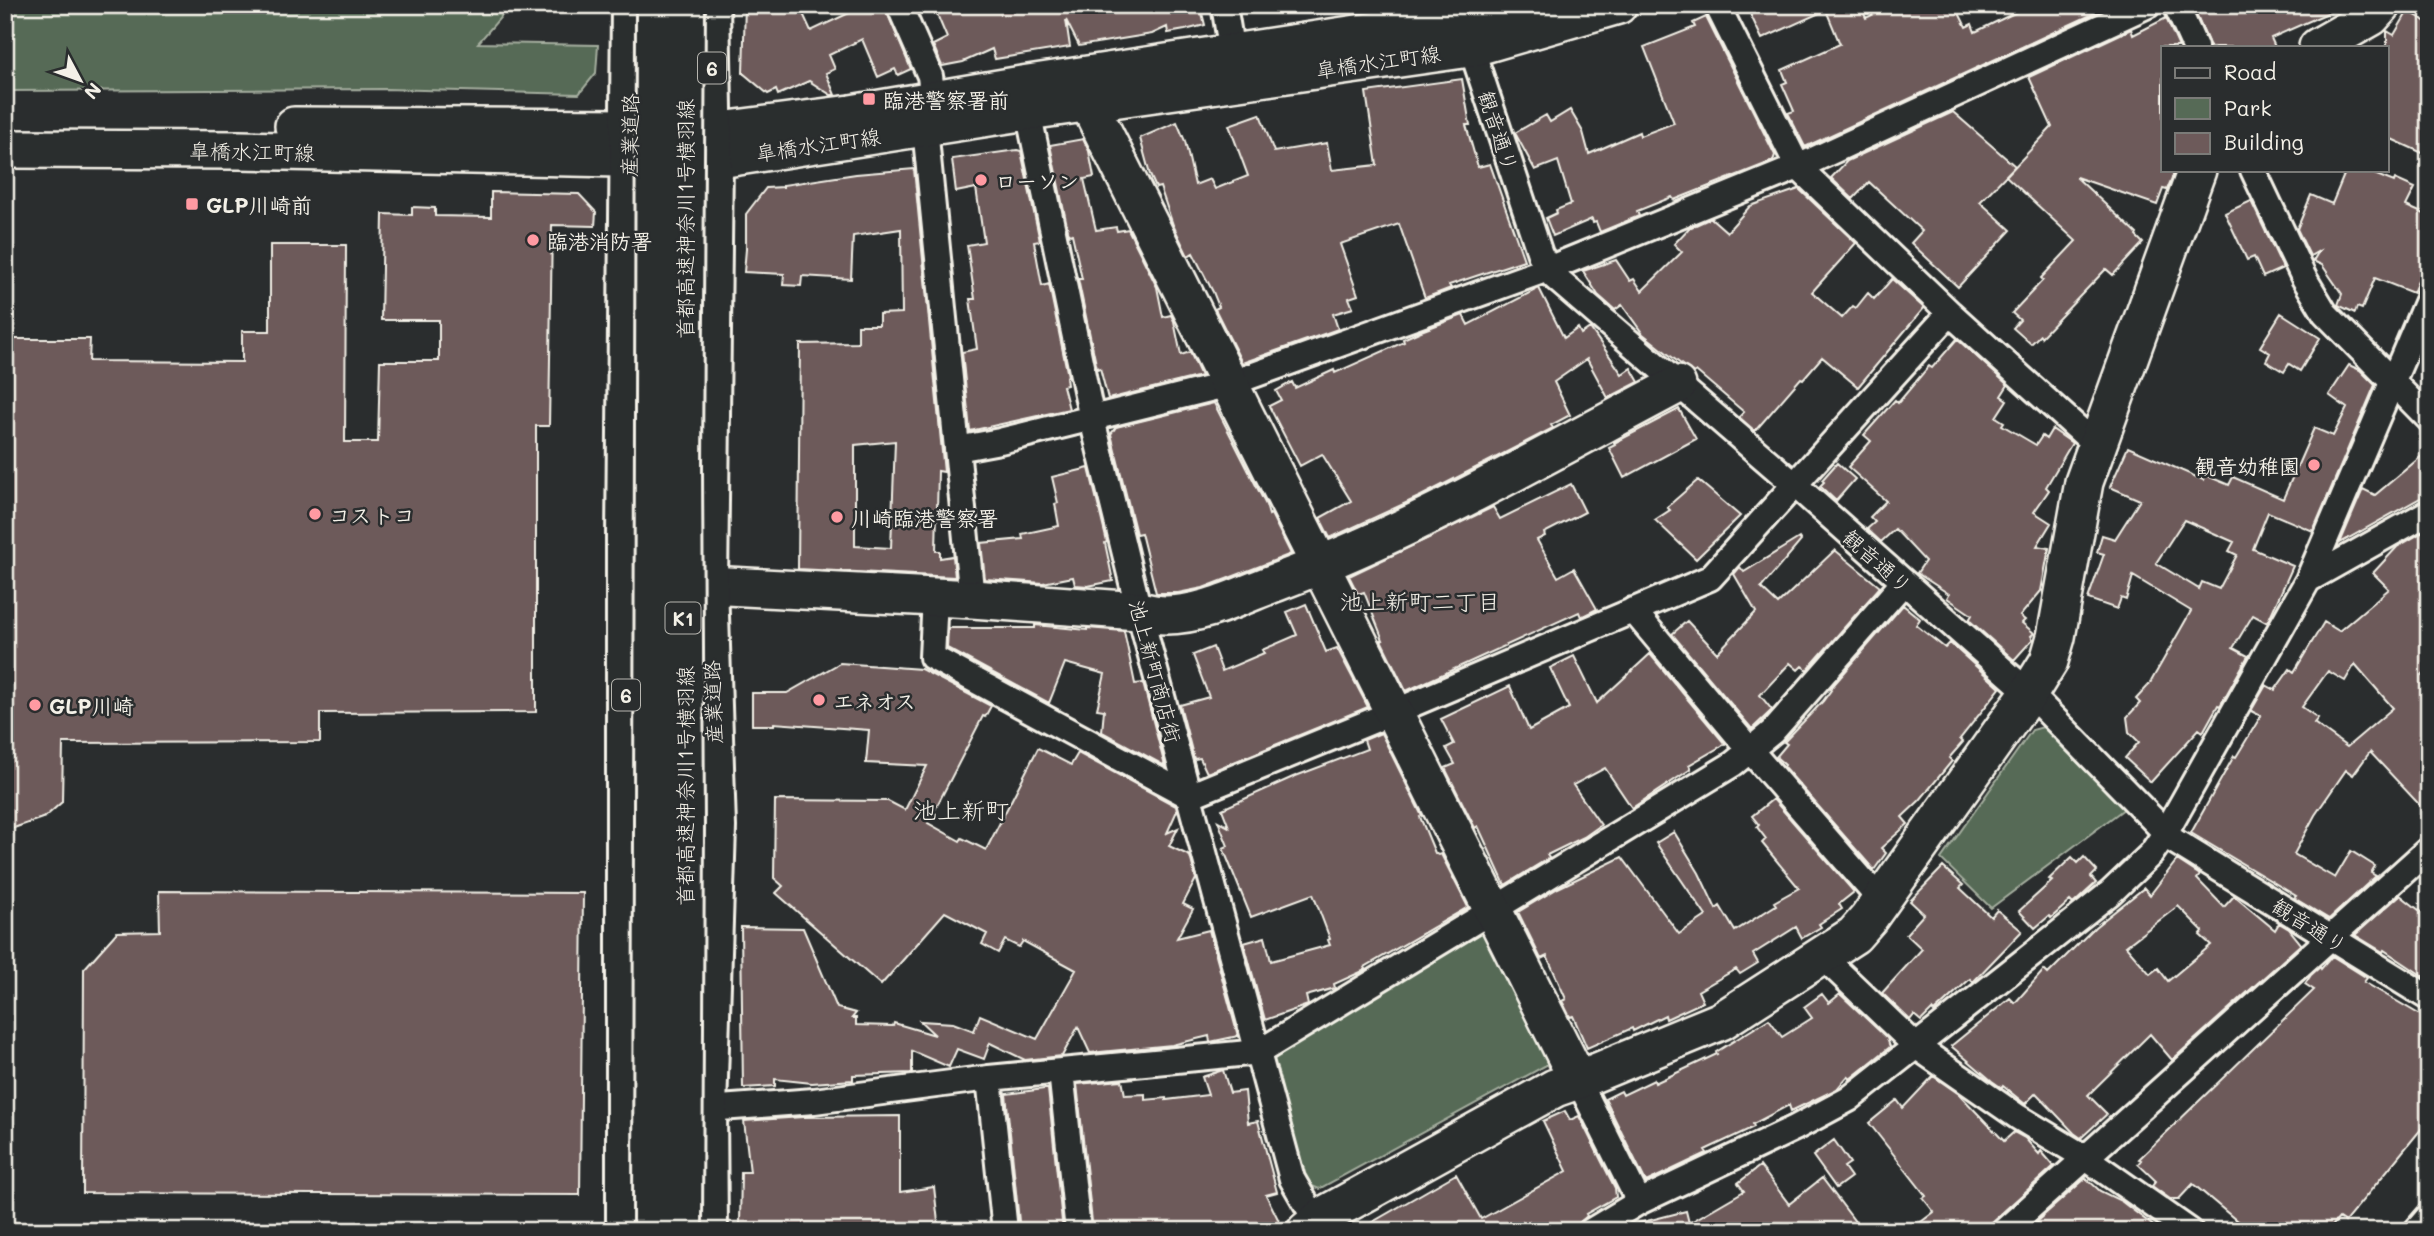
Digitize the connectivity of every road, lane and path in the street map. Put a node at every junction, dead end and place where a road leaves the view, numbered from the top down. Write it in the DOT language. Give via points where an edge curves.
graph roads {
  1 [pos="631,5"];
  2 [pos="656,5"];
  3 [pos="685,5"];
  4 [pos="710,5"];
  5 [pos="899,5"];
  6 [pos="1224,5"];
  7 [pos="1515,5"];
  8 [pos="1618,5"];
  9 [pos="1717,5"];
  10 [pos="2148,5"];
  11 [pos="2176,5"];
  12 [pos="2382,5"];
  13 [pos="1463,24"];
  14 [pos="2196,46"];
  15 [pos="2320,46"];
  16 [pos="1232,53"];
  17 [pos="1089,104"];
  18 [pos="1028,111"];
  19 [pos="929,114"];
  20 [pos="5,124"];
  21 [pos="629,143"];
  22 [pos="713,146"];
  23 [pos="5,149"];
  24 [pos="1798,167"];
  25 [pos="2196,172"];
  26 [pos="2254,172"];
  27 [pos="1548,269"];
  28 [pos="2429,296"];
  29 [pos="1950,313"];
  30 [pos="2393,382"];
  31 [pos="1229,384"];
  32 [pos="1676,385"];
  33 [pos="1092,419"];
  34 [pos="2429,419"];
  35 [pos="2096,445"];
  36 [pos="957,449"];
  37 [pos="1795,485"];
  38 [pos="2429,512"];
  39 [pos="1322,566"];
  40 [pos="2308,580"];
  41 [pos="1903,583"];
  42 [pos="708,585"];
  43 [pos="935,597"];
  44 [pos="972,599"];
  45 [pos="1633,610"];
  46 [pos="1139,611"];
  47 [pos="2029,693"];
  48 [pos="1394,712"];
  49 [pos="1749,749"];
  50 [pos="1189,796"];
  51 [pos="2166,832"];
  52 [pos="2429,849"];
  53 [pos="1881,901"];
  54 [pos="1493,911"];
  55 [pos="2331,937"];
  56 [pos="1822,956"];
  57 [pos="2429,998"];
  58 [pos="1917,1047"];
  59 [pos="1259,1052"];
  60 [pos="1061,1072"];
  61 [pos="989,1078"];
  62 [pos="1578,1080"];
  63 [pos="707,1109"];
  64 [pos="2086,1158"];
  65 [pos="1639,1202"];
  66 [pos="2429,1216"];
  67 [pos="1315,1228"];
  68 [pos="626,1231"];
  69 [pos="653,1231"];
  70 [pos="682,1231"];
  71 [pos="708,1231"];
  72 [pos="1005,1231"];
  73 [pos="1078,1231"];
  74 [pos="1591,1231"];
  75 [pos="2004,1231"];
  76 [pos="2190,1231"];
  77 [pos="2416,1231"];
  1 -- 21 [label="main road, 産業道路 / 6"];
  2 -- 69 [label="main road, 首都高速神奈川1号横羽線 / K1, bridge"];
  3 -- 70 [label="main road, 首都高速神奈川1号横羽線 / K1, bridge"];
  4 -- 22 [label="main road, 産業道路 / 6"];
  5 -- 19 [label="street" via="930,76"];
  6 -- 16 [label="street"];
  7 -- 13 [label="street, 皐橋水江町線"];
  8 -- 13 [label="street, 皐橋水江町線"];
  9 -- 24 [label="street"];
  10 -- 24 [label="street"];
  11 -- 14 [label="street"];
  12 -- 15 [label="street" via="2371,17"];
  13 -- 16 [label="street, 皐橋水江町線"];
  13 -- 17 [label="street, 皐橋水江町線"];
  13 -- 27 [label="street, 観音通り"];
  16 -- 19 [label="street, 皐橋水江町線"];
  17 -- 18 [label="street, 皐橋水江町線"];
  17 -- 31 [label="street"];
  18 -- 19 [label="street, 皐橋水江町線"];
  18 -- 33 [label="street, 池上新町商店街"];
  19 -- 22 [label="street, 皐橋水江町線"];
  19 -- 36 [label="street"];
  20 -- 21 [label="street, 皐橋水江町線"];
  21 -- 22 [label="street, 皐橋水江町線"];
  21 -- 23 [label="street, 皐橋水江町線"];
  21 -- 68 [label="main road, 産業道路 / 6"];
  22 -- 42 [label="main road, 産業道路 / 6"];
  24 -- 27 [label="street"];
  24 -- 29 [label="street"];
  25 -- 35 [label="street"];
  26 -- 30 [label="street" via="2325,313"];
  27 -- 31 [label="street"];
  27 -- 32 [label="street, 観音通り"];
  28 -- 30 [label="street"];
  29 -- 35 [label="street"];
  29 -- 37 [label="street"];
  30 -- 34 [label="street"];
  30 -- 40 [label="street"];
  31 -- 33 [label="street"];
  31 -- 39 [label="street"];
  32 -- 37 [label="street, 観音通り"];
  32 -- 39 [label="street" via="1379,541"];
  33 -- 36 [label="street"];
  33 -- 46 [label="street, 池上新町商店街"];
  35 -- 47 [label="street" via="2084,482 2056,637 2049,662"];
  36 -- 44 [label="street"];
  37 -- 41 [label="street, 観音通り"];
  37 -- 45 [label="street" via="1710,578"];
  38 -- 40 [label="street"];
  39 -- 46 [label="street" via="1210,607 1164,615"];
  39 -- 48 [label="street"];
  40 -- 51 [label="street"];
  41 -- 47 [label="street, 観音通り"];
  41 -- 49 [label="street" via="1772,732"];
  42 -- 43 [label="street"];
  42 -- 63 [label="main road, 産業道路 / 6" via="716,827"];
  43 -- 44 [label="street"];
  43 -- 50 [label="street" via="932,657"];
  44 -- 46 [label="street"];
  45 -- 48 [label="street"];
  45 -- 49 [label="street"];
  46 -- 50 [label="street, 池上新町商店街"];
  47 -- 51 [label="street, 観音通り"];
  47 -- 53 [label="street"];
  48 -- 50 [label="street"];
  48 -- 54 [label="street"];
  49 -- 53 [label="street"];
  49 -- 54 [label="street" via="1732,764"];
  50 -- 59 [label="street, 池上新町商店街"];
  51 -- 55 [label="street, 観音通り" via="2178,844"];
  51 -- 58 [label="street" via="2151,854 2110,892"];
  52 -- 55 [label="street"];
  53 -- 56 [label="street" via="1854,935"];
  54 -- 59 [label="street"];
  54 -- 62 [label="street"];
  55 -- 57 [label="street, 観音通り"];
  55 -- 64 [label="street"];
  56 -- 58 [label="street"];
  56 -- 62 [label="street" via="1721,1021"];
  58 -- 64 [label="street"];
  58 -- 65 [label="street" via="1849,1099"];
  59 -- 60 [label="street"];
  59 -- 67 [label="street, 池上新町商店街" via="1292,1179"];
  60 -- 61 [label="street"];
  60 -- 73 [label="street"];
  61 -- 63 [label="street" via="814,1101"];
  61 -- 72 [label="street"];
  62 -- 65 [label="street"];
  62 -- 67 [label="street" via="1503,1115 1325,1214"];
  63 -- 71 [label="main road, 産業道路 / 6"];
  64 -- 75 [label="street"];
  64 -- 76 [label="street"];
  65 -- 74 [label="street"];
  66 -- 77 [label="street"];
}
